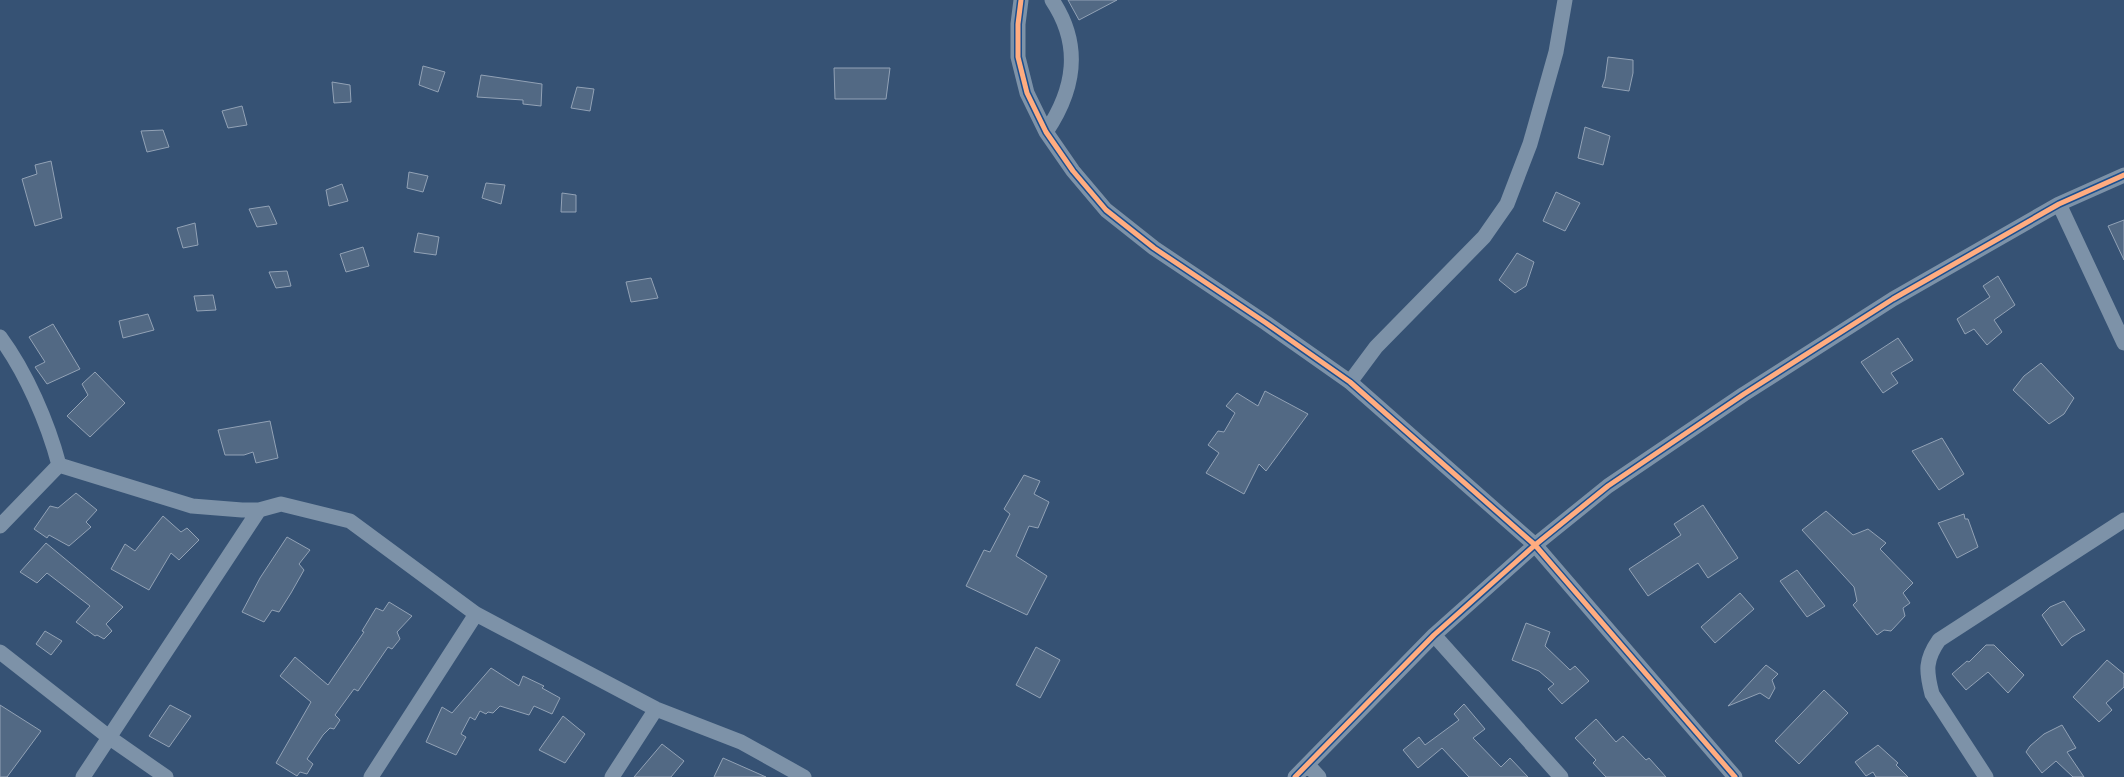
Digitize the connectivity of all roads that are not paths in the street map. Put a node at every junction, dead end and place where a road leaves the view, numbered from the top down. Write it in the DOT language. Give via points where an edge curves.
graph roads {
  1 [pos="1021,0"];
  2 [pos="1052,0"];
  3 [pos="1565,0"];
  4 [pos="1046,132"];
  5 [pos="2124,175"];
  6 [pos="2059,204"];
  7 [pos="0,337"];
  8 [pos="2124,343"];
  9 [pos="1350,382"];
  10 [pos="59,465"];
  11 [pos="259,510"];
  12 [pos="2124,520"];
  13 [pos="0,526"];
  14 [pos="1535,545"];
  15 [pos="476,614"];
  16 [pos="1434,635"];
  17 [pos="0,652"];
  18 [pos="656,709"];
  19 [pos="110,738"];
  20 [pos="1308,764"];
  21 [pos="83,777"];
  22 [pos="166,777"];
  23 [pos="371,777"];
  24 [pos="612,777"];
  25 [pos="804,777"];
  26 [pos="1295,777"];
  27 [pos="1319,777"];
  28 [pos="1561,777"];
  29 [pos="1734,777"];
  30 [pos="1986,777"];
  1 -- 4 [label="street" via="1018,57 1027,93"];
  2 -- 4 [label="street" via="1061,14 1071,44 1071,75 1059,112"];
  3 -- 9 [label="street" via="1556,52 1530,144 1507,204 1484,237 1376,347"];
  4 -- 9 [label="street" via="1073,171 1106,210 1154,248 1266,322"];
  5 -- 6 [label="street"];
  6 -- 8 [label="street"];
  6 -- 14 [label="street" via="1893,299 1744,394 1608,486"];
  7 -- 10 [label="street" via="32,392 51,434"];
  9 -- 14 [label="street"];
  10 -- 11 [label="street" via="192,506"];
  10 -- 13 [label="street"];
  11 -- 15 [label="street" via="281,504 350,521"];
  11 -- 19 [label="street"];
  12 -- 30 [label="street" via="1939,640 1932,650 1928,660 1928,679 1932,694"];
  14 -- 16 [label="street"];
  14 -- 29 [label="street"];
  15 -- 18 [label="street"];
  15 -- 23 [label="street"];
  16 -- 20 [label="street"];
  16 -- 28 [label="street"];
  17 -- 19 [label="street"];
  18 -- 24 [label="street"];
  18 -- 25 [label="street" via="741,742"];
  19 -- 21 [label="street"];
  19 -- 22 [label="street"];
  20 -- 26 [label="street"];
  20 -- 27 [label="street"];
}
